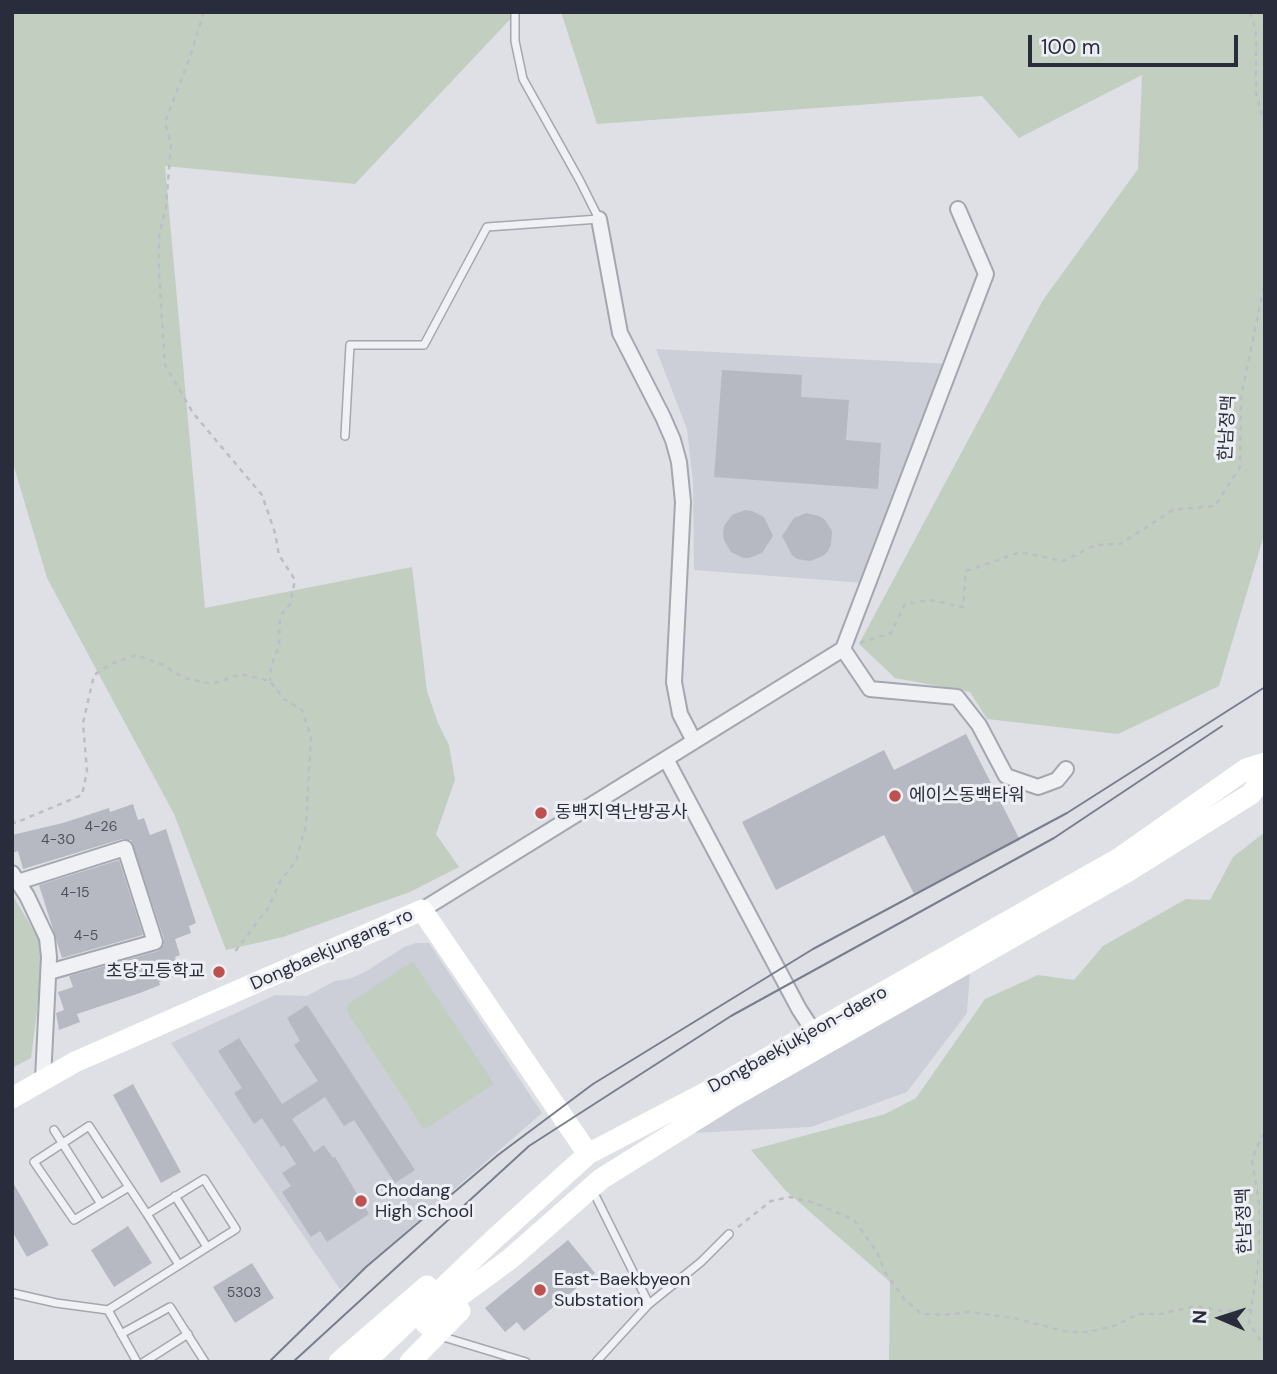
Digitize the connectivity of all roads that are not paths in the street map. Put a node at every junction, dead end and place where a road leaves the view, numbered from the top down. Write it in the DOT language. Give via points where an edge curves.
graph roads {
  1 [pos="515,12"];
  2 [pos="958,209"];
  3 [pos="598,219"];
  4 [pos="345,436"];
  5 [pos="843,649"];
  6 [pos="695,741"];
  7 [pos="666,759"];
  8 [pos="1265,763"];
  9 [pos="1066,769"];
  10 [pos="1265,775"];
  11 [pos="15,877"];
  12 [pos="422,910"];
  13 [pos="49,972"];
  14 [pos="814,1032"];
  15 [pos="43,1079"];
  16 [pos="12,1098"];
  17 [pos="54,1130"];
  18 [pos="61,1144"];
  19 [pos="588,1154"];
  20 [pos="129,1186"];
  21 [pos="591,1187"];
  22 [pos="175,1196"];
  23 [pos="101,1204"];
  24 [pos="147,1214"];
  25 [pos="729,1234"];
  26 [pos="492,1241"];
  27 [pos="207,1247"];
  28 [pos="510,1259"];
  29 [pos="179,1265"];
  30 [pos="12,1293"];
  31 [pos="649,1304"];
  32 [pos="108,1310"];
  33 [pos="121,1334"];
  34 [pos="188,1334"];
  35 [pos="436,1335"];
  36 [pos="137,1362"];
  37 [pos="144,1362"];
  38 [pos="206,1362"];
  39 [pos="339,1362"];
  40 [pos="365,1362"];
  41 [pos="387,1362"];
  42 [pos="410,1362"];
  43 [pos="526,1362"];
  44 [pos="596,1362"];
  1 -- 3 [label="lane" via="523,79"];
  2 -- 5 [label="street" via="986,274"];
  3 -- 4 [label="lane" via="486,227 425,345 349,345"];
  3 -- 6 [label="street" via="620,333 663,417 678,462 683,502 674,682 680,714"];
  5 -- 6 [label="street"];
  5 -- 9 [label="street" via="870,689 957,697 979,725 1006,776 1038,788"];
  6 -- 7 [label="street"];
  7 -- 12 [label="street"];
  7 -- 14 [label="street"];
  8 -- 14 [label="main road, Dongbaekjukjeon-daero" via="1245,769 1118,859"];
  10 -- 21 [label="main road, Dongbaekjukjeon-daero" via="1251,794 1125,873 729,1099"];
  11 -- 13 [label="street" via="47,939"];
  11 -- 13 [label="street" via="125,848 155,942"];
  12 -- 15 [label="main road, Dongbaekjungang-ro"];
  12 -- 19 [label="main road, Dongbaekjungang-ro"];
  13 -- 15 [label="street"];
  14 -- 19 [label="main road, Dongbaekjukjeon-daero"];
  15 -- 16 [label="main road, Dongbaekjungang-ro"];
  17 -- 18 [label="lane"];
  18 -- 20 [label="lane" via="89,1126"];
  18 -- 23 [label="lane"];
  18 -- 23 [label="lane" via="33,1162 74,1220"];
  19 -- 26 [label="main road, Dongbaekjukjeon-daero"];
  20 -- 23 [label="lane"];
  20 -- 24 [label="lane"];
  21 -- 28 [label="main road, Dongbaekjukjeon-daero"];
  21 -- 31 [label="lane"];
  22 -- 24 [label="lane"];
  22 -- 27 [label="lane"];
  22 -- 27 [label="lane" via="204,1179 236,1229"];
  24 -- 29 [label="lane"];
  25 -- 31 [label="lane"];
  26 -- 39 [label="main road" via="423,1289"];
  26 -- 40 [label="main road, Dongbaekjukjeon-daero"];
  27 -- 29 [label="lane"];
  28 -- 35 [label="main road"];
  28 -- 41 [label="main road, Dongbaekjukjeon-daero" via="442,1309"];
  29 -- 32 [label="lane"];
  30 -- 32 [label="lane"];
  31 -- 44 [label="lane"];
  32 -- 33 [label="lane"];
  33 -- 34 [label="lane" via="170,1307"];
  33 -- 36 [label="lane"];
  34 -- 37 [label="lane"];
  34 -- 38 [label="lane"];
  35 -- 42 [label="main road"];
  35 -- 43 [label="lane"];
}
